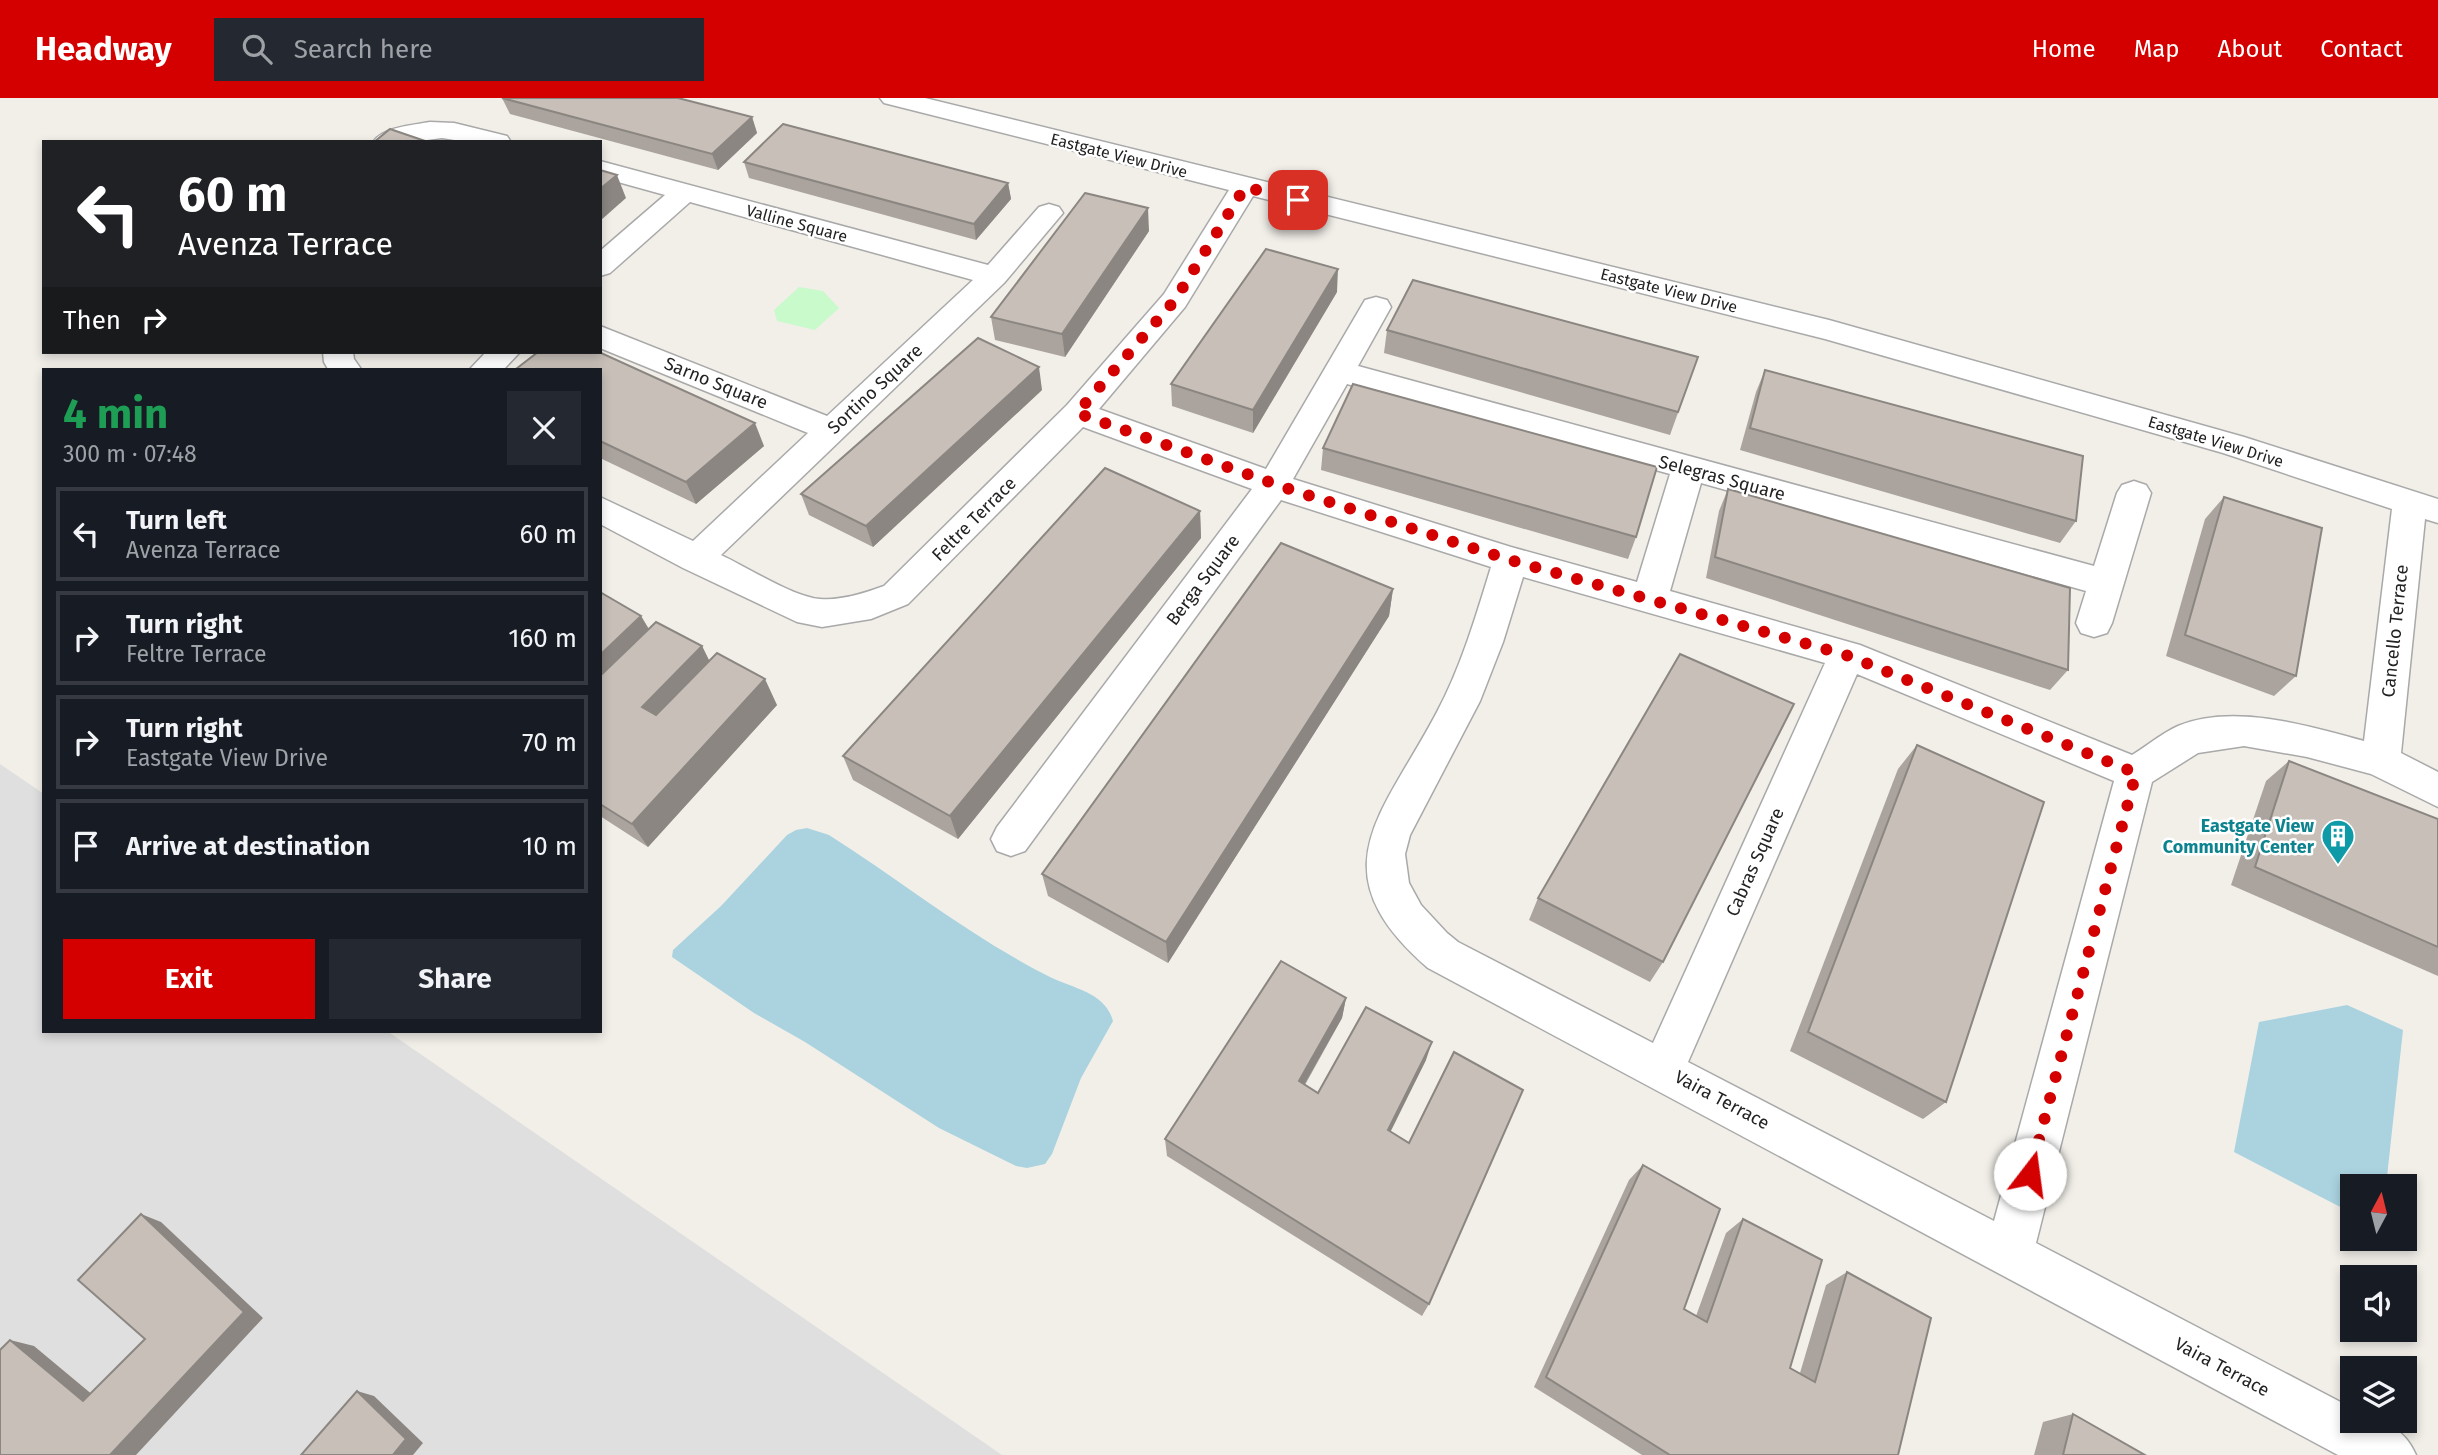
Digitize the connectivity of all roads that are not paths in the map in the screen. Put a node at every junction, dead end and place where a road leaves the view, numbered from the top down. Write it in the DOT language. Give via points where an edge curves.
graph roads {
  1 [pos="893,98"];
  2 [pos="392,140"];
  3 [pos="490,140"];
  4 [pos="602,170"];
  5 [pos="1245,187"];
  6 [pos="685,192"];
  7 [pos="1049,213"];
  8 [pos="602,265"];
  9 [pos="994,276"];
  10 [pos="1376,307"];
  11 [pos="602,337"];
  12 [pos="503,354"];
  13 [pos="486,368"];
  14 [pos="1339,371"];
  15 [pos="1077,413"];
  16 [pos="831,430"];
  17 [pos="1688,469"];
  18 [pos="1274,484"];
  19 [pos="2134,493"];
  20 [pos="2424,506"];
  21 [pos="602,510"];
  22 [pos="695,559"];
  23 [pos="1510,560"];
  24 [pos="2106,583"];
  25 [pos="1650,600"];
  26 [pos="2094,623"];
  27 [pos="1846,655"];
  28 [pos="2381,761"];
  29 [pos="2136,773"];
  30 [pos="2438,791"];
  31 [pos="1011,839"];
  32 [pos="1663,1069"];
  33 [pos="2009,1254"];
  34 [pos="2390,1455"];
  1 -- 5 [label="street, Eastgate View Drive"];
  2 -- 3 [label="street" via="435,128"];
  4 -- 6 [label="street, Valline Square"];
  5 -- 15 [label="street, Feltre Terrace" via="1175,300"];
  5 -- 20 [label="street, Eastgate View Drive" via="1829,330 2233,445"];
  6 -- 8 [label="street"];
  6 -- 9 [label="street, Valline Square"];
  7 -- 9 [label="street, Sortino Square"];
  9 -- 16 [label="street, Sortino Square"];
  10 -- 14 [label="street, Berga Square"];
  11 -- 16 [label="street, Sarno Square"];
  12 -- 13 [label="street"];
  14 -- 17 [label="street, Selegras Square"];
  14 -- 18 [label="street, Berga Square"];
  15 -- 18 [label="street"];
  15 -- 22 [label="street, Feltre Terrace" via="896,595 871,605 822,613 797,608"];
  16 -- 22 [label="street, Sortino Square"];
  17 -- 24 [label="street, Selegras Square"];
  17 -- 25 [label="street"];
  18 -- 23 [label="street"];
  18 -- 31 [label="street, Berga Square"];
  19 -- 24 [label="street"];
  20 -- 28 [label="street, Cancello Terrace"];
  21 -- 22 [label="street, Feltre Terrace"];
  23 -- 25 [label="street"];
  23 -- 32 [label="street, Vaira Terrace" via="1488,638 1452,720 1403,806 1384,867 1415,933 1443,955"];
  24 -- 26 [label="street"];
  25 -- 27 [label="street"];
  27 -- 29 [label="street"];
  27 -- 32 [label="street, Cabras Square"];
  28 -- 29 [label="street" via="2307,741 2244,732 2190,738"];
  28 -- 30 [label="street"];
  29 -- 33 [label="street"];
  32 -- 33 [label="street, Vaira Terrace"];
  33 -- 34 [label="street, Vaira Terrace"];
}
